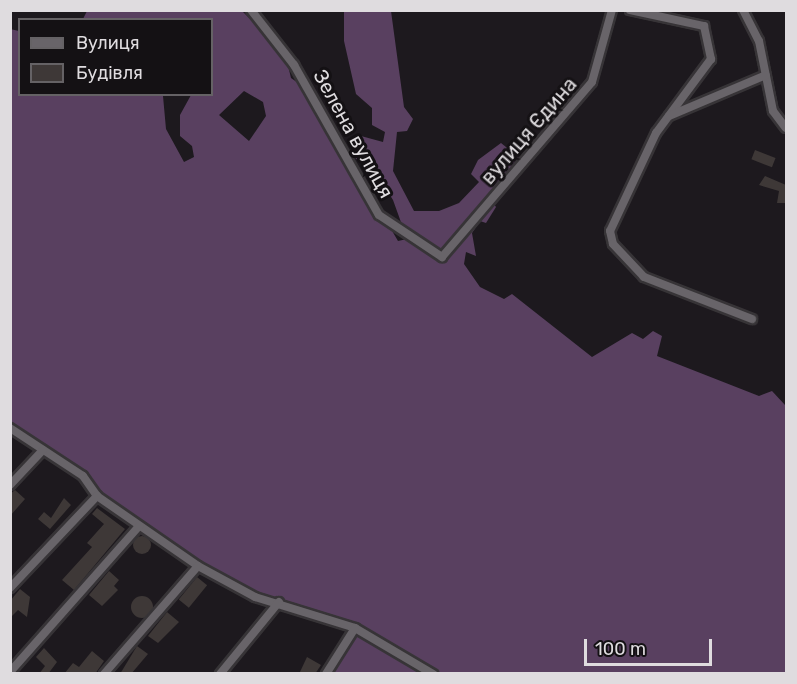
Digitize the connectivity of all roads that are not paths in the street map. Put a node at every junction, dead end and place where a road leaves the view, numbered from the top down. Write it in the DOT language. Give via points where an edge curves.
graph roads {
  1 [pos="251,10"];
  2 [pos="612,10"];
  3 [pos="630,10"];
  4 [pos="742,10"];
  5 [pos="766,75"];
  6 [pos="666,117"];
  7 [pos="786,128"];
  8 [pos="442,257"];
  9 [pos="752,319"];
  10 [pos="10,428"];
  11 [pos="43,450"];
  12 [pos="10,485"];
  13 [pos="97,496"];
  14 [pos="139,526"];
  15 [pos="198,566"];
  16 [pos="10,588"];
  17 [pos="279,602"];
  18 [pos="355,628"];
  19 [pos="10,672"];
  20 [pos="104,674"];
  21 [pos="220,674"];
  22 [pos="326,674"];
  23 [pos="433,674"];
  1 -- 8 [label="street, Зелена вулиця" via="294,65 379,215"];
  2 -- 8 [label="street, вулиця Єдина" via="592,82"];
  3 -- 6 [label="street" via="691,19 709,35 711,59"];
  4 -- 5 [label="street" via="759,41"];
  5 -- 6 [label="street"];
  5 -- 7 [label="street" via="773,111"];
  6 -- 9 [label="street" via="610,231 613,244 644,277"];
  10 -- 11 [label="street"];
  11 -- 12 [label="street"];
  11 -- 13 [label="street" via="82,476"];
  13 -- 14 [label="street"];
  13 -- 16 [label="street"];
  14 -- 15 [label="street"];
  14 -- 19 [label="street"];
  15 -- 17 [label="street" via="255,597"];
  15 -- 20 [label="street"];
  17 -- 18 [label="street"];
  17 -- 21 [label="street"];
  18 -- 22 [label="street"];
  18 -- 23 [label="street"];
}
